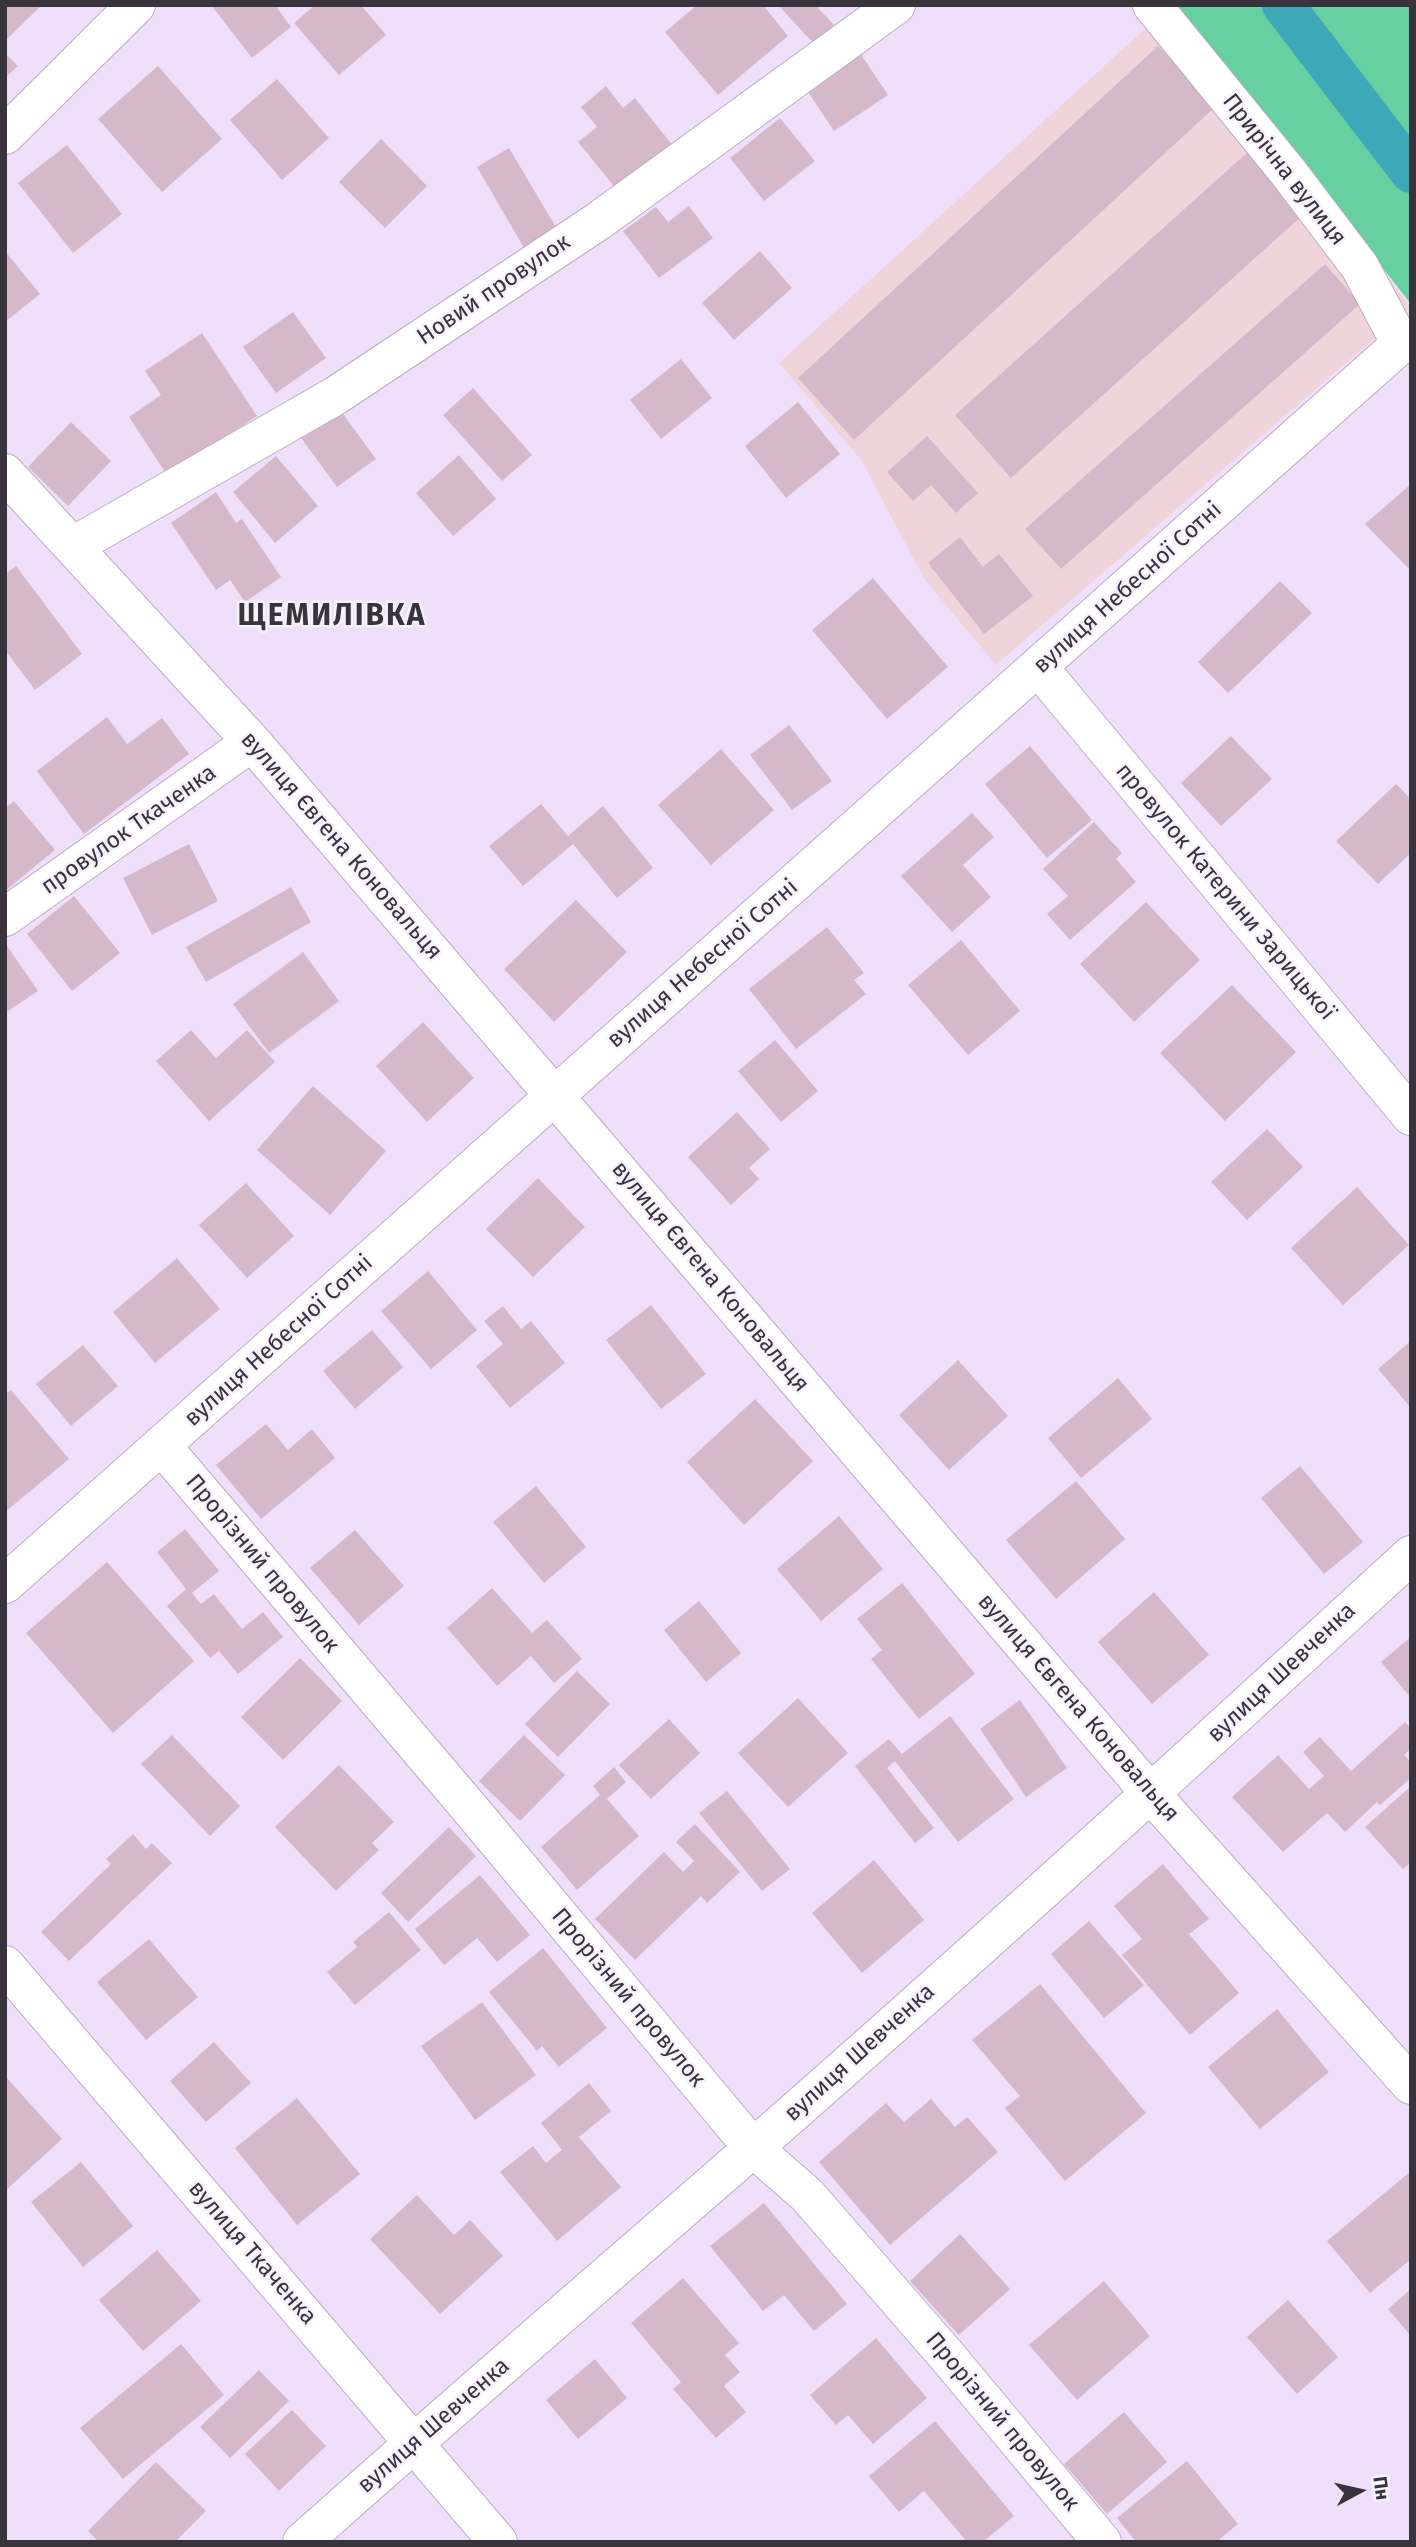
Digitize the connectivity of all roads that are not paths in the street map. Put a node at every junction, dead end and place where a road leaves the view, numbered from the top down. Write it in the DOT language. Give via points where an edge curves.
graph roads {
  1 [pos="136,5"];
  2 [pos="896,5"];
  3 [pos="1152,5"];
  4 [pos="5,135"];
  5 [pos="1401,344"];
  6 [pos="5,473"];
  7 [pos="73,546"];
  8 [pos="1039,668"];
  9 [pos="252,742"];
  10 [pos="5,917"];
  11 [pos="555,1095"];
  12 [pos="1411,1116"];
  13 [pos="161,1445"];
  14 [pos="1411,1555"];
  15 [pos="5,1584"];
  16 [pos="1151,1794"];
  17 [pos="5,1965"];
  18 [pos="1411,2085"];
  19 [pos="753,2148"];
  20 [pos="414,2441"];
  21 [pos="302,2542"];
  22 [pos="498,2542"];
  23 [pos="1102,2542"];
  1 -- 4 [label="street"];
  2 -- 7 [label="street, Новий провулок" via="597,222 335,396"];
  3 -- 5 [label="street, Прирічна вулиця" via="1360,267"];
  5 -- 8 [label="street, вулиця Небесної Сотні"];
  6 -- 7 [label="street, вулиця Євгена Коновальця"];
  7 -- 9 [label="street, вулиця Євгена Коновальця"];
  8 -- 11 [label="street, вулиця Небесної Сотні"];
  8 -- 12 [label="street, провулок Катерини Зарицької"];
  9 -- 10 [label="street, провулок Ткаченка"];
  9 -- 11 [label="street, вулиця Євгена Коновальця"];
  11 -- 13 [label="street, вулиця Небесної Сотні"];
  11 -- 16 [label="street, вулиця Євгена Коновальця"];
  13 -- 15 [label="street, вулиця Небесної Сотні"];
  13 -- 19 [label="street, Прорізний провулок"];
  14 -- 16 [label="street, вулиця Шевченка"];
  16 -- 18 [label="street, вулиця Євгена Коновальця"];
  16 -- 19 [label="street, вулиця Шевченка"];
  17 -- 20 [label="street, вулиця Ткаченка"];
  19 -- 20 [label="street, вулиця Шевченка"];
  19 -- 23 [label="street, Прорізний провулок" via="807,2195"];
  20 -- 21 [label="street, вулиця Шевченка"];
  20 -- 22 [label="street, вулиця Ткаченка"];
}
